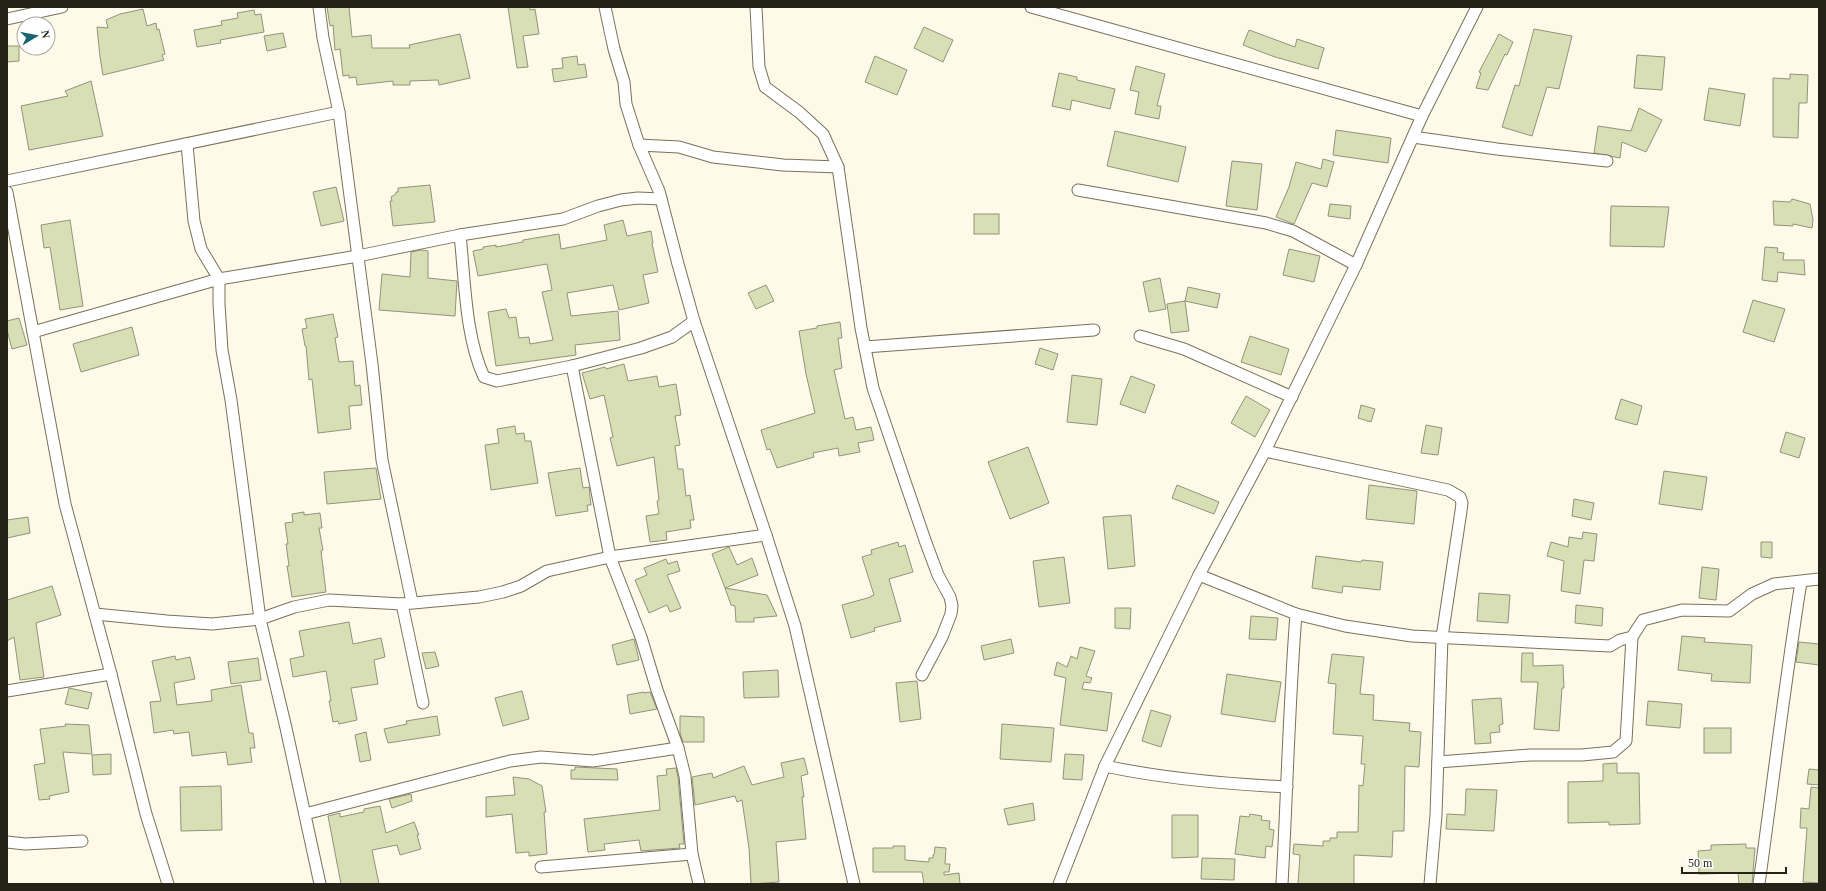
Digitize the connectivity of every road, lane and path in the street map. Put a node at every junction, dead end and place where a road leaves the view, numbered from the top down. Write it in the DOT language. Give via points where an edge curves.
graph roads {
  1 [pos="62,7"];
  2 [pos="319,7"];
  3 [pos="605,7"];
  4 [pos="756,7"];
  5 [pos="1031,7"];
  6 [pos="1477,7"];
  7 [pos="7,19"];
  8 [pos="339,112"];
  9 [pos="1422,116"];
  10 [pos="1413,137"];
  11 [pos="187,144"];
  12 [pos="639,145"];
  13 [pos="1607,160"];
  14 [pos="838,167"];
  15 [pos="7,181"];
  16 [pos="1078,190"];
  17 [pos="7,192"];
  18 [pos="661,199"];
  19 [pos="460,235"];
  20 [pos="358,256"];
  21 [pos="1356,265"];
  22 [pos="219,279"];
  23 [pos="694,321"];
  24 [pos="1094,330"];
  25 [pos="33,332"];
  26 [pos="1140,336"];
  27 [pos="865,347"];
  28 [pos="572,366"];
  29 [pos="1292,397"];
  30 [pos="1265,452"];
  31 [pos="766,535"];
  32 [pos="610,557"];
  33 [pos="1198,575"];
  34 [pos="1819,579"];
  35 [pos="1801,582"];
  36 [pos="407,603"];
  37 [pos="95,614"];
  38 [pos="1296,614"];
  39 [pos="260,619"];
  40 [pos="1442,637"];
  41 [pos="1632,637"];
  42 [pos="111,674"];
  43 [pos="922,675"];
  44 [pos="7,691"];
  45 [pos="423,703"];
  46 [pos="678,748"];
  47 [pos="1438,762"];
  48 [pos="1105,766"];
  49 [pos="1287,787"];
  50 [pos="305,814"];
  51 [pos="82,841"];
  52 [pos="7,842"];
  53 [pos="692,854"];
  54 [pos="541,867"];
  55 [pos="168,884"];
  56 [pos="320,884"];
  57 [pos="699,884"];
  58 [pos="854,884"];
  59 [pos="1059,884"];
  60 [pos="1282,884"];
  61 [pos="1430,884"];
  62 [pos="1758,884"];
  1 -- 7 [label="street"];
  2 -- 8 [label="street"];
  3 -- 12 [label="street" via="624,82 626,104"];
  4 -- 14 [label="street" via="759,67 765,87 823,134"];
  5 -- 9 [label="street"];
  6 -- 9 [label="street"];
  8 -- 11 [label="street"];
  8 -- 20 [label="street"];
  9 -- 10 [label="street"];
  10 -- 13 [label="street" via="1496,149"];
  10 -- 21 [label="street"];
  11 -- 15 [label="street"];
  11 -- 22 [label="street" via="194,221 201,249"];
  12 -- 14 [label="street" via="679,147 713,157 783,165"];
  12 -- 18 [label="street" via="655,178"];
  14 -- 27 [label="street"];
  16 -- 21 [label="street" via="1272,225 1293,231"];
  17 -- 25 [label="street"];
  18 -- 19 [label="street" via="621,200 563,219"];
  18 -- 23 [label="street"];
  19 -- 20 [label="street"];
  19 -- 28 [label="street" via="471,333 477,363 484,377 497,381"];
  20 -- 22 [label="street"];
  20 -- 36 [label="street" via="382,460"];
  21 -- 29 [label="street"];
  22 -- 25 [label="street"];
  22 -- 39 [label="street" via="222,350"];
  23 -- 28 [label="street" via="672,337 659,342"];
  23 -- 31 [label="street"];
  24 -- 27 [label="street"];
  25 -- 37 [label="street" via="65,504"];
  26 -- 29 [label="street" via="1184,349"];
  27 -- 43 [label="street" via="883,421 952,606 942,637"];
  28 -- 32 [label="street"];
  29 -- 30 [label="street"];
  30 -- 33 [label="street"];
  30 -- 40 [label="street" via="1448,490 1460,497 1461,511"];
  31 -- 32 [label="street"];
  31 -- 58 [label="street" via="795,626"];
  32 -- 36 [label="street" via="547,571 521,586 504,592 479,597"];
  32 -- 46 [label="street" via="641,637"];
  33 -- 38 [label="street"];
  33 -- 48 [label="street"];
  34 -- 35 [label="street"];
  35 -- 41 [label="street" via="1774,584 1752,594 1729,611 1682,610 1643,620"];
  35 -- 62 [label="street"];
  36 -- 39 [label="street" via="329,600"];
  36 -- 45 [label="street"];
  37 -- 39 [label="street" via="212,624"];
  37 -- 42 [label="street"];
  38 -- 40 [label="street" via="1385,633"];
  38 -- 49 [label="street"];
  39 -- 50 [label="street"];
  40 -- 41 [label="street" via="1610,646"];
  40 -- 47 [label="street"];
  41 -- 47 [label="street" via="1626,741 1613,752"];
  42 -- 44 [label="street"];
  42 -- 55 [label="street" via="146,814"];
  46 -- 50 [label="street" via="593,761 541,757 510,761"];
  46 -- 53 [label="street" via="685,776"];
  47 -- 61 [label="street"];
  48 -- 49 [label="street" via="1144,775 1212,783"];
  48 -- 59 [label="street"];
  49 -- 60 [label="street"];
  50 -- 56 [label="street"];
  51 -- 52 [label="street" via="25,844"];
  53 -- 54 [label="street"];
  53 -- 57 [label="street"];
}
